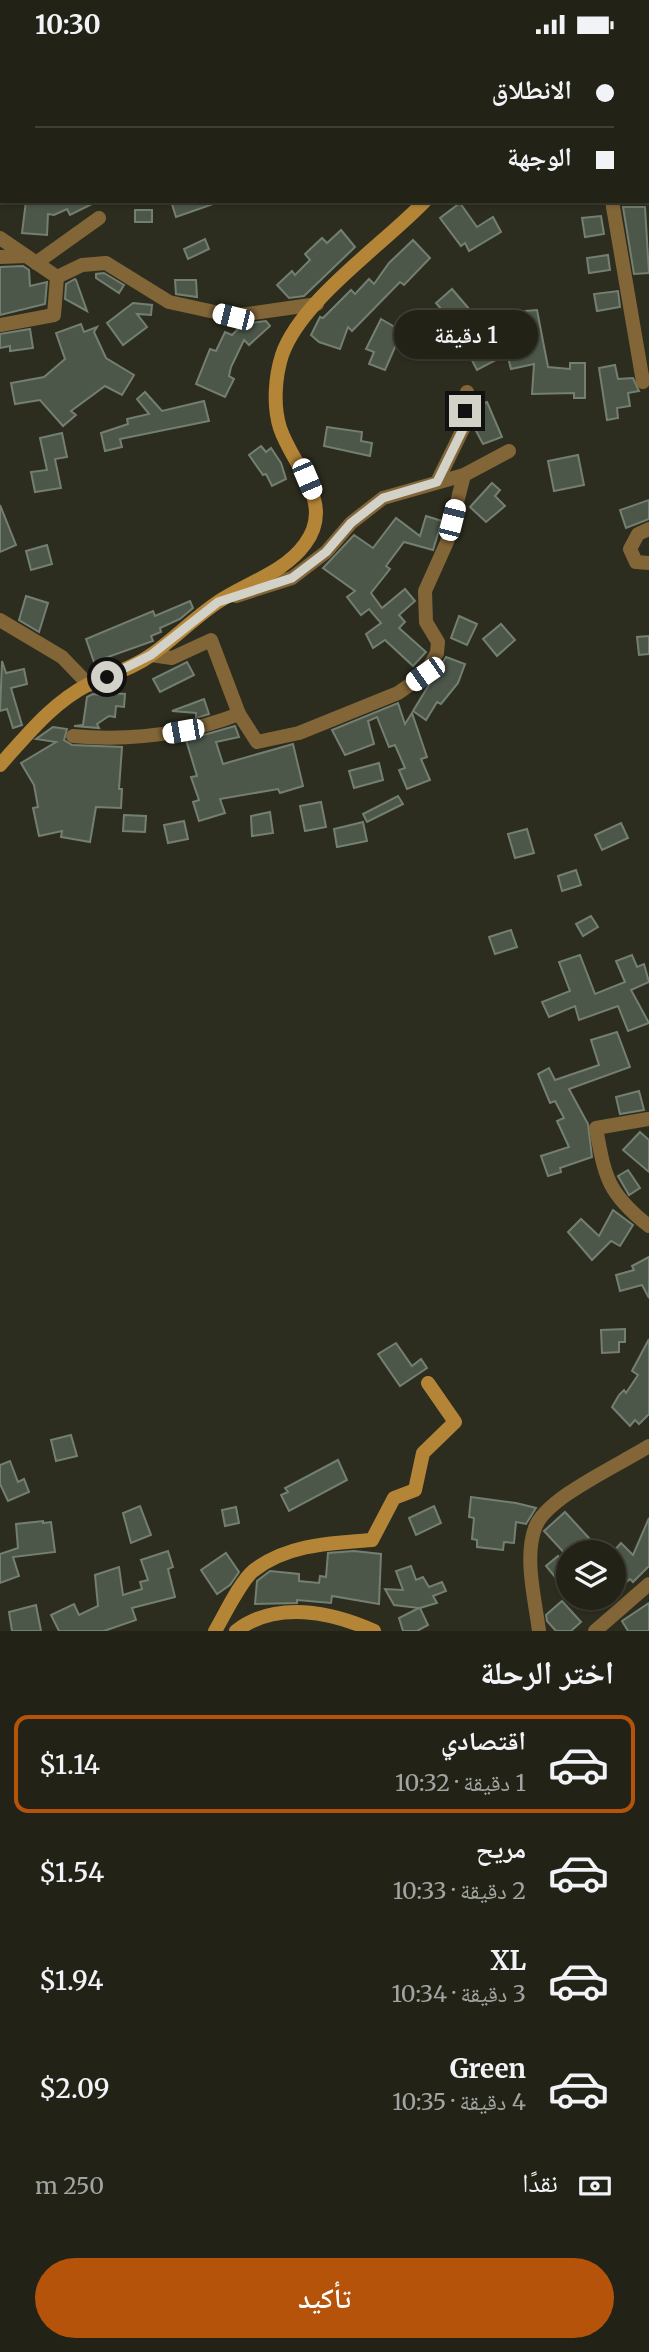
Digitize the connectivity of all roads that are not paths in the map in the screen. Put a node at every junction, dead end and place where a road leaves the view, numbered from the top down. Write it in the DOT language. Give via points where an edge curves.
graph roads {
  1 [pos="423,203"];
  2 [pos="612,203"];
  3 [pos="99,218"];
  4 [pos="0,238"];
  5 [pos="0,257"];
  6 [pos="31,259"];
  7 [pos="57,278"];
  8 [pos="317,304"];
  9 [pos="0,325"];
  10 [pos="643,382"];
  11 [pos="467,392"];
  12 [pos="509,451"];
  13 [pos="464,475"];
  14 [pos="437,482"];
  15 [pos="649,529"];
  16 [pos="649,563"];
  17 [pos="218,602"];
  18 [pos="0,620"];
  19 [pos="151,655"];
  20 [pos="89,685"];
  21 [pos="239,714"];
  22 [pos="72,736"];
  23 [pos="0,765"];
  24 [pos="649,1119"];
  25 [pos="649,1226"];
  26 [pos="428,1384"];
  27 [pos="649,1446"];
  28 [pos="649,1584"];
  29 [pos="215,1631"];
  30 [pos="236,1631"];
  31 [pos="374,1631"];
  32 [pos="539,1631"];
  33 [pos="595,1631"];
  1 -- 8 [label="main road"];
  2 -- 10 [label="street"];
  3 -- 6 [label="street"];
  4 -- 6 [label="street"];
  5 -- 6 [label="street"];
  6 -- 7 [label="street"];
  7 -- 8 [label="street" via="82,265 106,263 169,302 233,317"];
  7 -- 9 [label="street" via="54,315"];
  8 -- 17 [label="main road" via="282,355 275,408 280,429 317,502 315,524 306,544 288,563"];
  11 -- 14 [label="street" via="463,429"];
  12 -- 13 [label="street"];
  13 -- 14 [label="street"];
  13 -- 21 [label="street" via="447,543 425,591 426,621 438,642 425,674 398,693 299,733 257,742"];
  14 -- 17 [label="street" via="383,498 292,578"];
  15 -- 16 [label="street" via="638,534 629,549 636,562"];
  17 -- 19 [label="main road"];
  18 -- 20 [label="street" via="62,657"];
  19 -- 20 [label="main road"];
  19 -- 21 [label="street" via="172,658 211,640"];
  20 -- 23 [label="main road" via="50,709"];
  21 -- 22 [label="street" via="208,726 158,735 117,739"];
  24 -- 25 [label="street" via="596,1128 605,1177 627,1209"];
  26 -- 29 [label="main road" via="455,1422 423,1453 415,1490 394,1498 372,1540 315,1544 252,1572"];
  27 -- 32 [label="street" via="549,1507 535,1527 531,1559"];
  28 -- 33 [label="street"];
  30 -- 31 [label="main road" via="286,1611 341,1616"];
}
